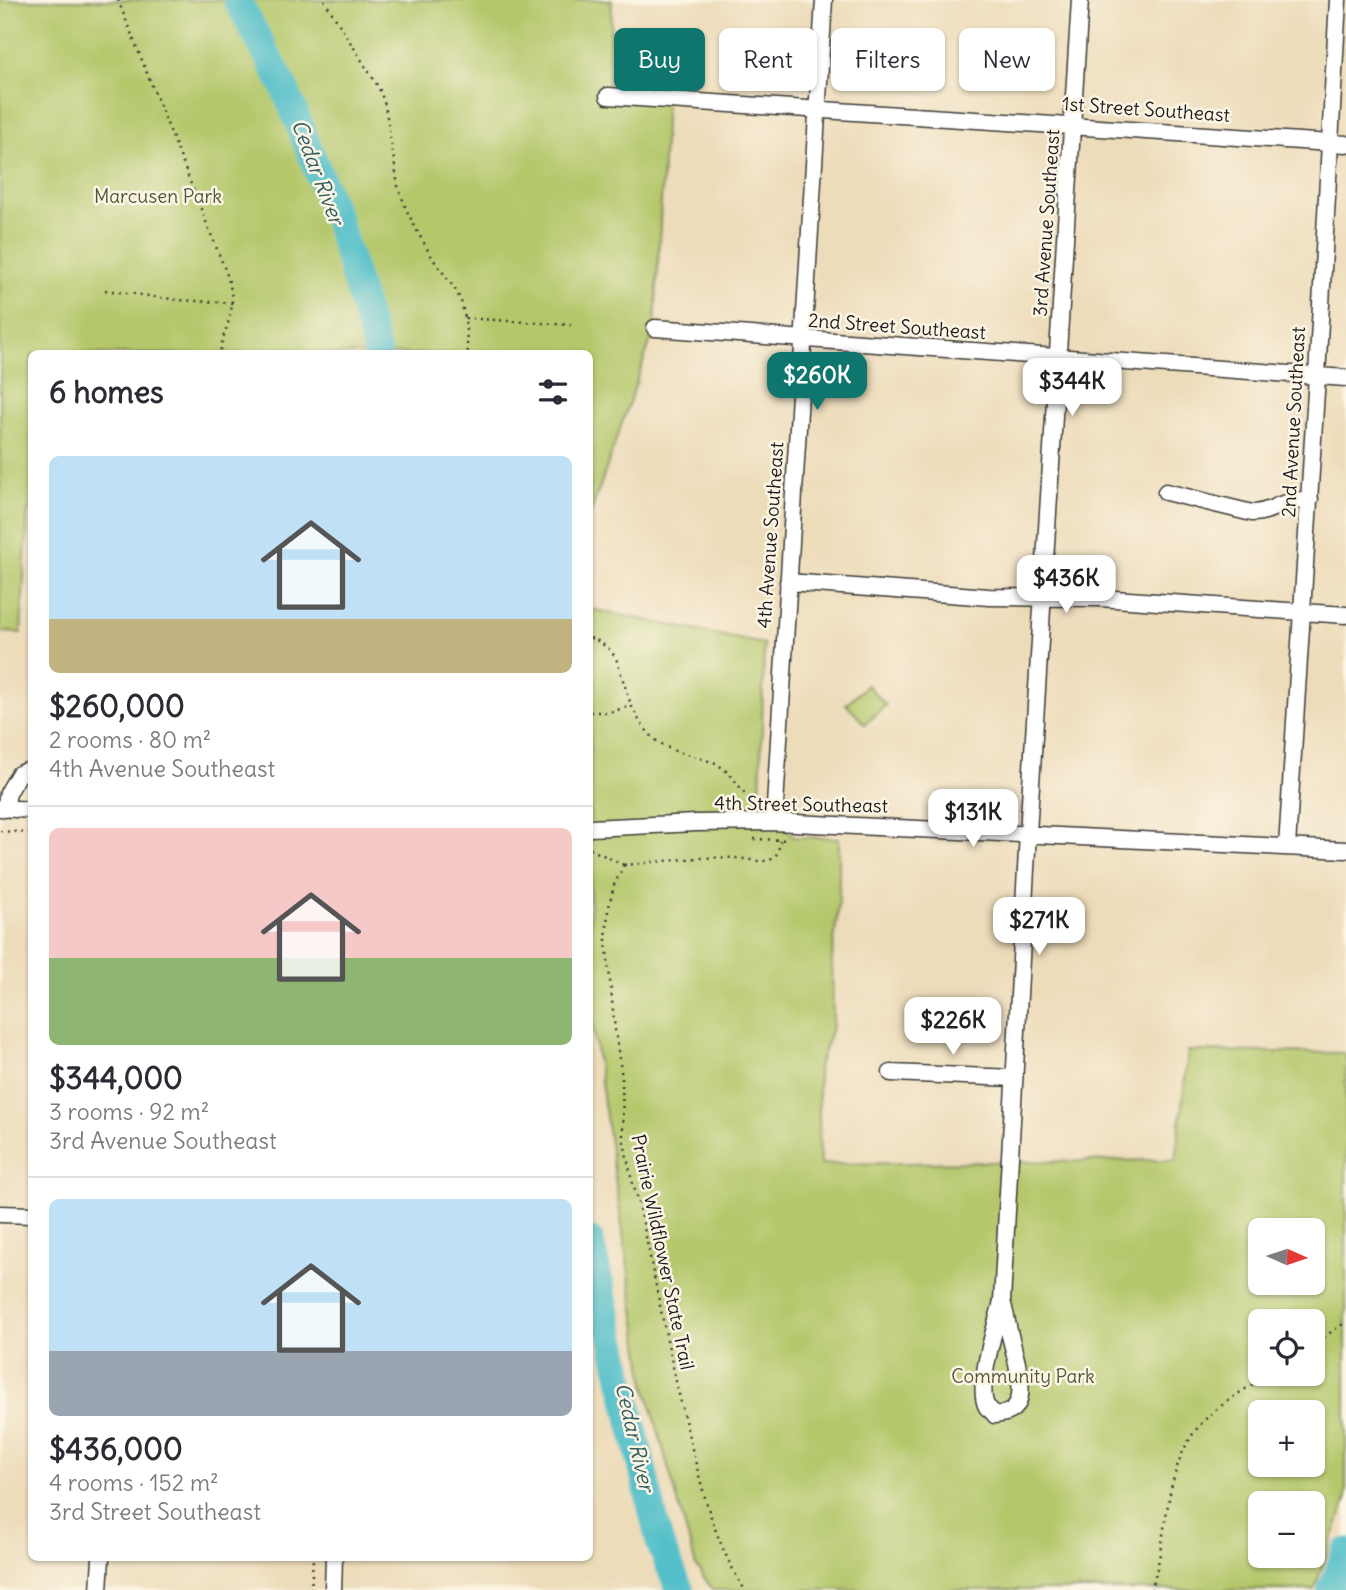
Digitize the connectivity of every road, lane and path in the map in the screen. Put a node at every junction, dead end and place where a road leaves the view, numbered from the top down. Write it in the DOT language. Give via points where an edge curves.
graph roads {
  1 [pos="117,0"];
  2 [pos="324,0"];
  3 [pos="824,0"];
  4 [pos="1080,0"];
  5 [pos="1338,0"];
  6 [pos="608,96"];
  7 [pos="817,109"];
  8 [pos="1073,126"];
  9 [pos="1338,143"];
  10 [pos="105,290"];
  11 [pos="232,303"];
  12 [pos="465,318"];
  13 [pos="571,325"];
  14 [pos="655,328"];
  15 [pos="803,340"];
  16 [pos="220,350"];
  17 [pos="468,350"];
  18 [pos="1058,358"];
  19 [pos="1317,376"];
  20 [pos="1346,378"];
  21 [pos="1166,492"];
  22 [pos="1310,499"];
  23 [pos="788,582"];
  24 [pos="1042,597"];
  25 [pos="1303,613"];
  26 [pos="1346,615"];
  27 [pos="593,640"];
  28 [pos="631,705"];
  29 [pos="593,712"];
  30 [pos="28,771"];
  31 [pos="2,808"];
  32 [pos="28,810"];
  33 [pos="774,822"];
  34 [pos="594,828"];
  35 [pos="0,831"];
  36 [pos="28,833"];
  37 [pos="1028,833"];
  38 [pos="1287,847"];
  39 [pos="593,850"];
  40 [pos="1346,850"];
  41 [pos="624,865"];
  42 [pos="891,1073"];
  43 [pos="1014,1078"];
  44 [pos="0,1213"];
  45 [pos="28,1215"];
  46 [pos="1002,1301"];
  47 [pos="1346,1322"];
  48 [pos="1325,1336"];
  49 [pos="1251,1386"];
  50 [pos="100,1561"];
  51 [pos="313,1561"];
  52 [pos="334,1561"];
  53 [pos="99,1590"];
  54 [pos="311,1590"];
  55 [pos="333,1590"];
  56 [pos="745,1590"];
  57 [pos="1151,1590"];
  1 -- 11 [label="path" via="226,272"];
  2 -- 12 [label="path" via="379,88 406,209 455,289"];
  3 -- 7 [label="street, 4th Avenue Southeast"];
  4 -- 8 [label="street, 3rd Avenue Southeast"];
  5 -- 9 [label="street, 2nd Avenue Southeast"];
  6 -- 7 [label="street, 1st Street Southeast"];
  7 -- 8 [label="street, 1st Street Southeast"];
  7 -- 15 [label="street, 4th Avenue Southeast"];
  8 -- 9 [label="street, 1st Street Southeast"];
  8 -- 18 [label="street, 3rd Avenue Southeast"];
  9 -- 19 [label="street, 2nd Avenue Southeast"];
  10 -- 11 [label="path"];
  11 -- 16 [label="path"];
  12 -- 13 [label="path"];
  12 -- 17 [label="path"];
  14 -- 15 [label="street, 2nd Street Southeast"];
  15 -- 18 [label="street, 2nd Street Southeast"];
  15 -- 23 [label="street, 4th Avenue Southeast"];
  18 -- 19 [label="street, 2nd Street Southeast"];
  18 -- 24 [label="street, 3rd Avenue Southeast"];
  19 -- 20 [label="street, 2nd Street Southeast"];
  19 -- 22 [label="street, 2nd Avenue Southeast"];
  21 -- 22 [label="street" via="1252,513"];
  22 -- 25 [label="street, 2nd Avenue Southeast"];
  23 -- 24 [label="street"];
  23 -- 33 [label="street, 4th Avenue Southeast"];
  24 -- 25 [label="street"];
  24 -- 37 [label="street, 3rd Avenue Southeast"];
  25 -- 26 [label="street"];
  25 -- 38 [label="street, 2nd Avenue Southeast"];
  27 -- 28 [label="path" via="616,658"];
  28 -- 29 [label="path"];
  28 -- 33 [label="path" via="655,740 716,763"];
  30 -- 31 [label="street" via="19,774"];
  31 -- 32 [label="street"];
  33 -- 34 [label="street, 4th Street Southeast"];
  33 -- 37 [label="street, 4th Street Southeast"];
  33 -- 41 [label="path" via="780,840 778,852 768,861 695,859"];
  35 -- 36 [label="path"];
  37 -- 38 [label="street, 4th Street Southeast"];
  37 -- 43 [label="street, 3rd Avenue Southeast"];
  38 -- 40 [label="street, 4th Street Southeast"];
  39 -- 41 [label="path"];
  41 -- 56 [label="path, Prairie Wildflower State Trail" via="608,911 607,940 622,1077 623,1137 677,1390 708,1510 725,1556"];
  42 -- 43 [label="street"];
  43 -- 46 [label="street, 3rd Avenue Southeast"];
  44 -- 45 [label="street"];
  46 -- 46 [label="street" via="983,1389 986,1405 995,1415 1009,1413 1018,1403 1021,1382"];
  47 -- 48 [label="path"];
  49 -- 57 [label="path" via="1200,1425 1178,1462"];
  50 -- 53 [label="street"];
  51 -- 54 [label="path"];
  52 -- 55 [label="street"];
}
